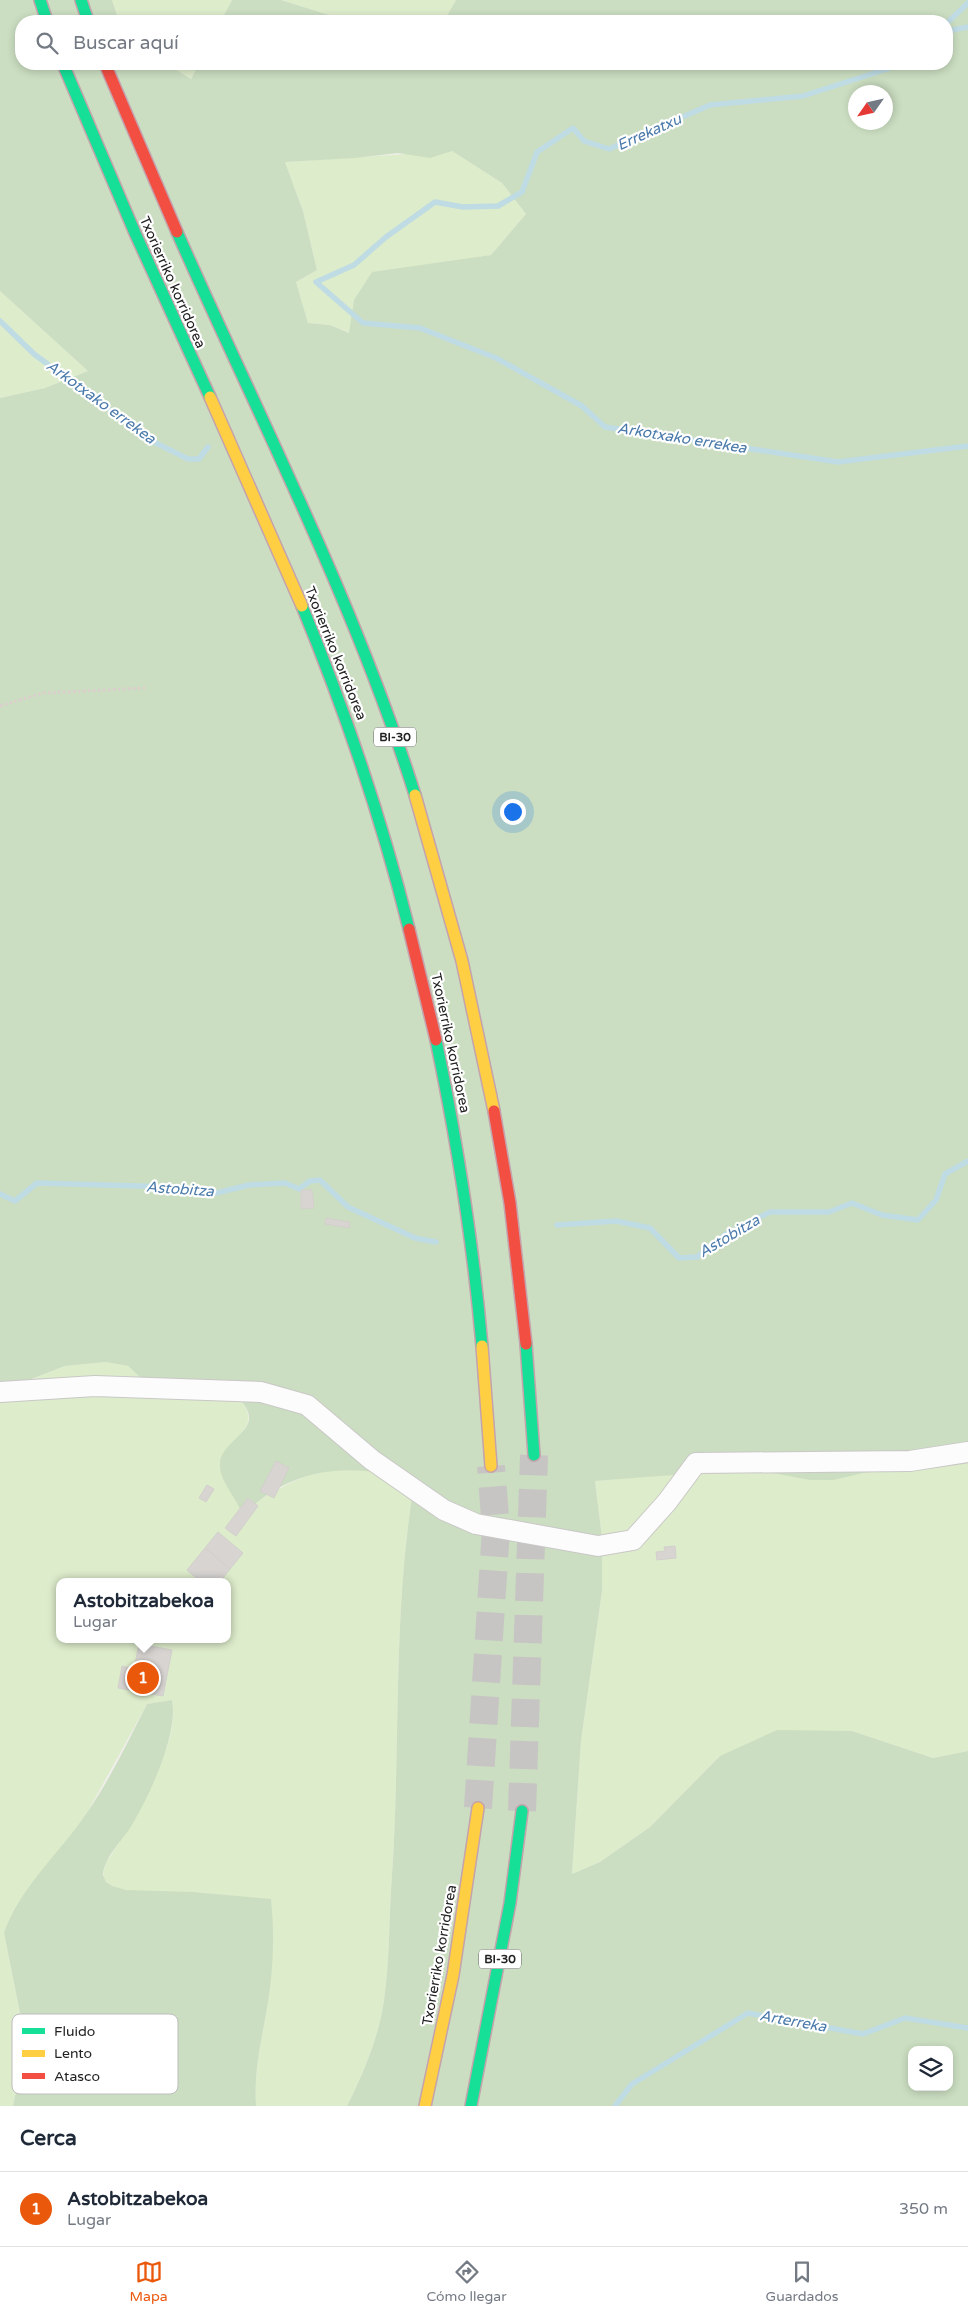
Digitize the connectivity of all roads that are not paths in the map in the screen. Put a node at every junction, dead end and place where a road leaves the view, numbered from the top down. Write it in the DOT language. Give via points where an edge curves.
graph roads {
  1 [pos="40,0"];
  2 [pos="81,0"];
  3 [pos="45,15"];
  4 [pos="86,15"];
  5 [pos="66,70"];
  6 [pos="108,70"];
  7 [pos="0,1392"];
  8 [pos="968,1452"];
  9 [pos="534,1455"];
  10 [pos="491,1466"];
  11 [pos="478,1808"];
  12 [pos="522,1811"];
  13 [pos="453,1975"];
  14 [pos="420,2071"];
  15 [pos="425,2106"];
  16 [pos="471,2106"];
  1 -- 3 [label="highway"];
  2 -- 4 [label="highway"];
  5 -- 10 [label="highway, Txorierriko korridorea / BI-30" via="138,242 308,621 354,741 386,837 434,1031 469,1219"];
  6 -- 9 [label="highway, Txorierriko korridorea / BI-30" via="173,226 317,543 411,784 466,973 499,1134 518,1268"];
  7 -- 8 [label="street" via="95,1386 261,1392 307,1405 372,1460 444,1510 476,1524 598,1546 633,1540 696,1463 910,1461"];
  11 -- 13 [label="highway, Txorierriko korridorea"];
  12 -- 16 [label="highway, BI-30" via="510,1903"];
  13 -- 14 [label="highway" via="434,2018"];
  13 -- 15 [label="highway, Txorierriko korridorea"];
}
